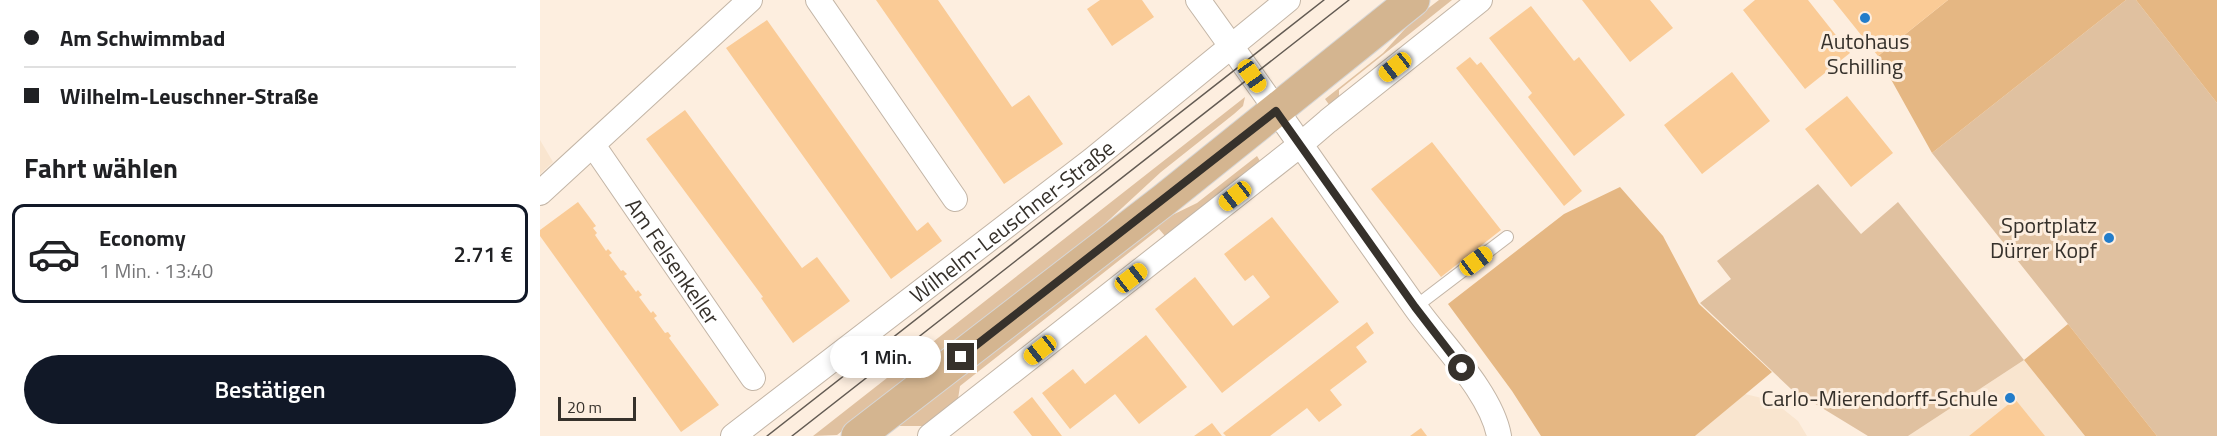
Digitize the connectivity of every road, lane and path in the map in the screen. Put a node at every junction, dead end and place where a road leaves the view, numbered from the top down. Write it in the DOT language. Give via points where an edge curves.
graph roads {
  1 [pos="750,0"];
  2 [pos="818,0"];
  3 [pos="1198,0"];
  4 [pos="1288,0"];
  5 [pos="1413,0"];
  6 [pos="1480,0"];
  7 [pos="1231,45"];
  8 [pos="1276,111"];
  9 [pos="593,145"];
  10 [pos="1300,145"];
  11 [pos="540,193"];
  12 [pos="955,199"];
  13 [pos="1507,237"];
  14 [pos="1415,307"];
  15 [pos="753,378"];
  16 [pos="733,436"];
  17 [pos="858,436"];
  18 [pos="930,436"];
  19 [pos="1499,436"];
  1 -- 9 [label="street"];
  2 -- 12 [label="street"];
  3 -- 7 [label="street"];
  4 -- 7 [label="street, Wilhelm-Leuschner-Straße"];
  5 -- 8 [label="main road"];
  6 -- 10 [label="street"];
  7 -- 8 [label="street"];
  7 -- 16 [label="street, Wilhelm-Leuschner-Straße" via="1092,160"];
  8 -- 10 [label="street"];
  8 -- 17 [label="main road"];
  9 -- 11 [label="street"];
  9 -- 15 [label="street, Am Felsenkeller"];
  10 -- 14 [label="street"];
  10 -- 18 [label="street"];
  13 -- 14 [label="lane"];
  14 -- 19 [label="street" via="1488,405"];
}
